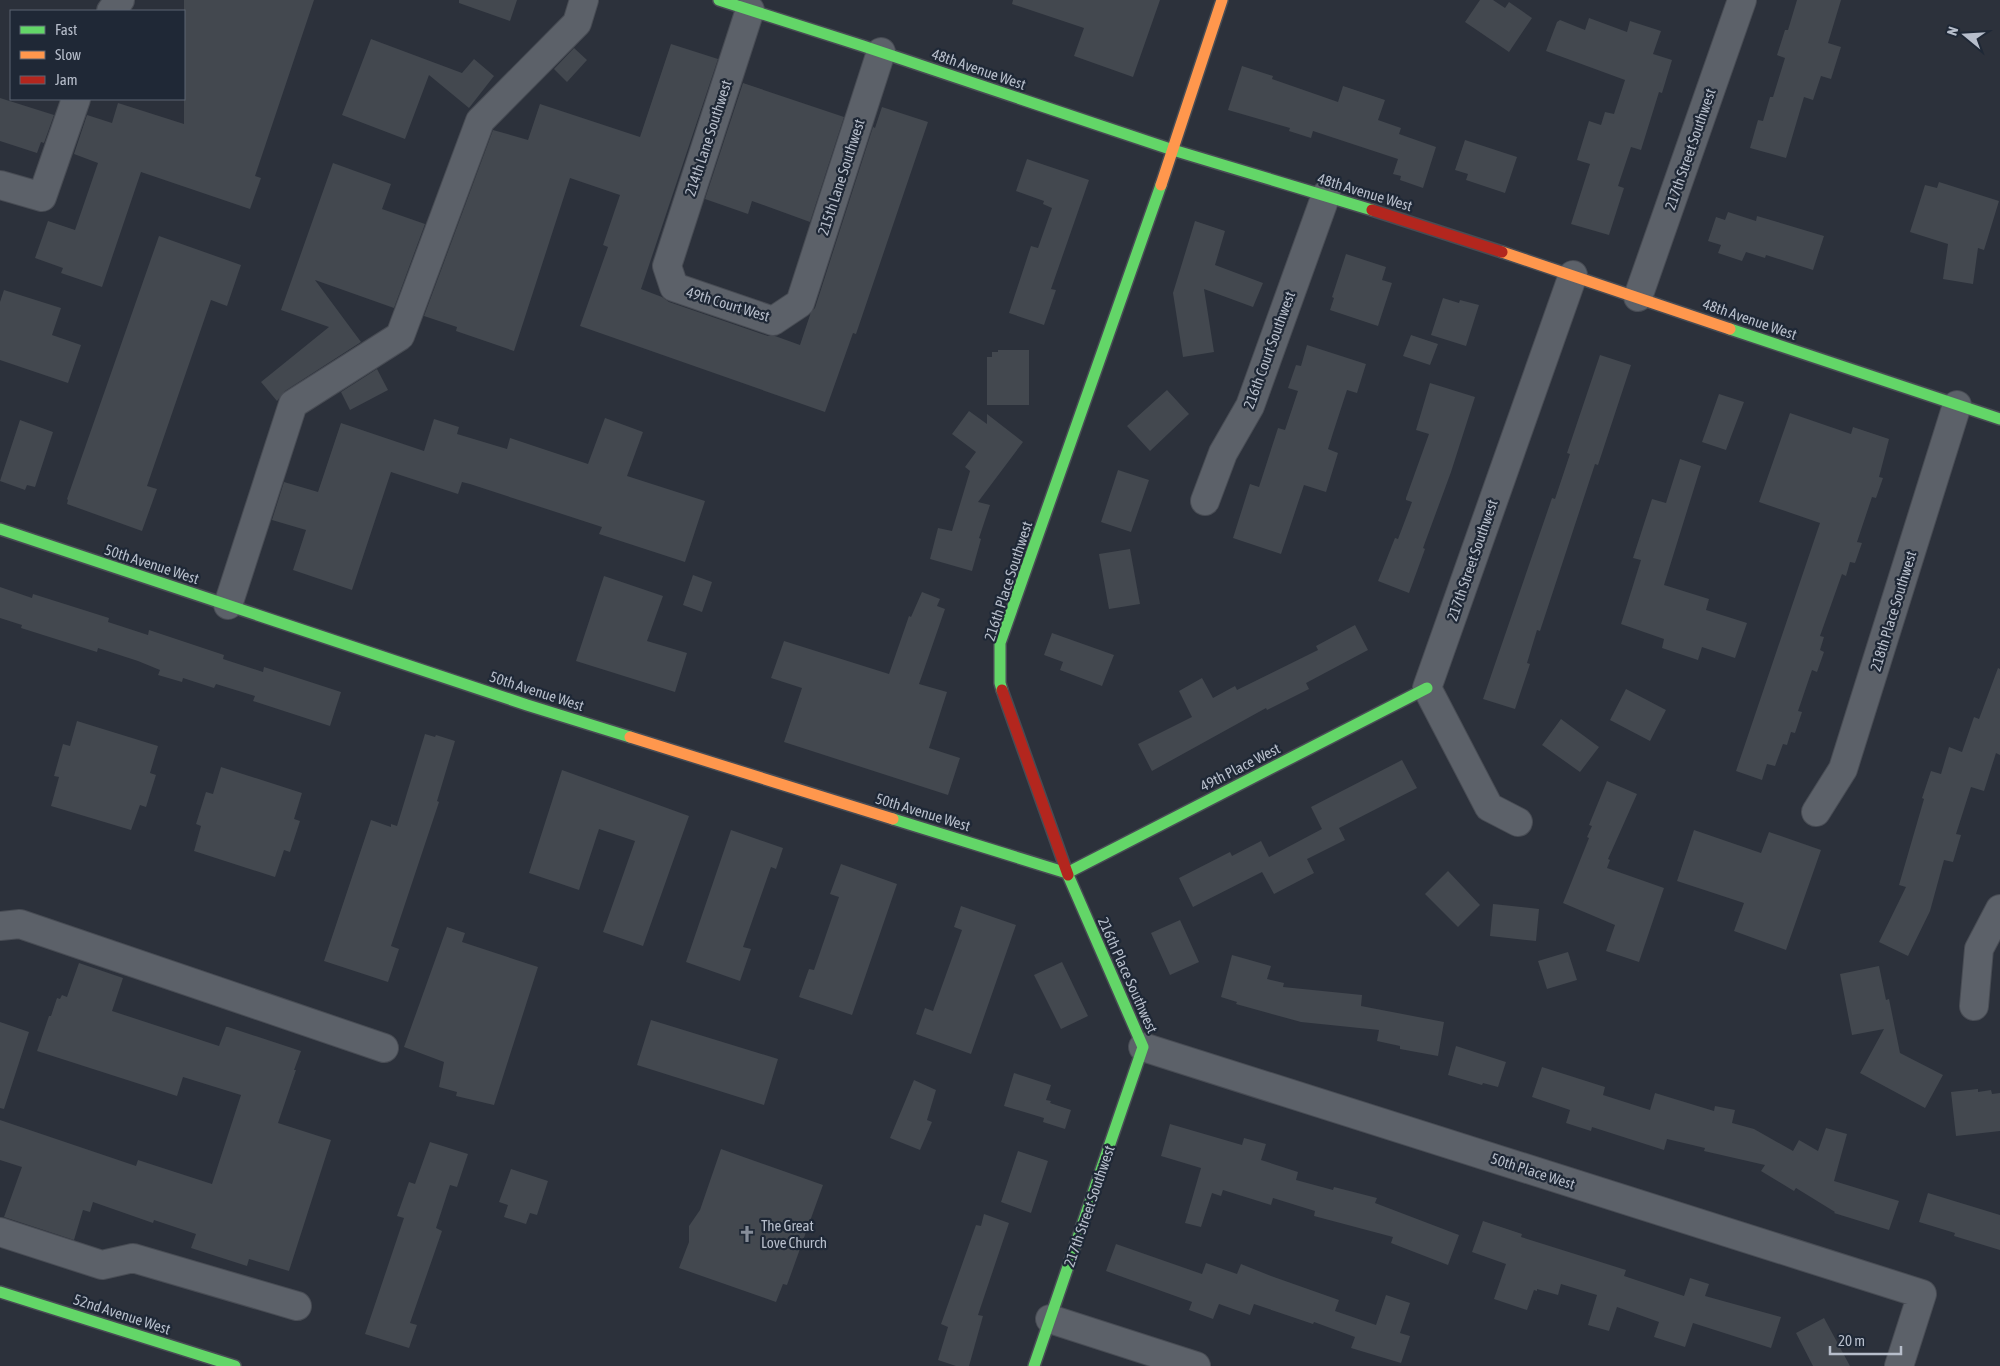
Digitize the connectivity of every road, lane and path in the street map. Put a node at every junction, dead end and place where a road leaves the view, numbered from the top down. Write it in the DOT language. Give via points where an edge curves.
graph roads {
  1 [pos="120,0"];
  2 [pos="584,0"];
  3 [pos="719,0"];
  4 [pos="1222,0"];
  5 [pos="1735,2"];
  6 [pos="112,10"];
  7 [pos="750,10"];
  8 [pos="880,52"];
  9 [pos="76,100"];
  10 [pos="1173,150"];
  11 [pos="0,185"];
  12 [pos="1326,195"];
  13 [pos="667,266"];
  14 [pos="1573,275"];
  15 [pos="1638,297"];
  16 [pos="800,303"];
  17 [pos="1957,405"];
  18 [pos="2000,419"];
  19 [pos="1205,501"];
  20 [pos="0,529"];
  21 [pos="228,605"];
  22 [pos="1427,688"];
  23 [pos="1816,812"];
  24 [pos="1518,822"];
  25 [pos="1067,873"];
  26 [pos="2000,909"];
  27 [pos="0,926"];
  28 [pos="1974,1006"];
  29 [pos="1143,1046"];
  30 [pos="384,1048"];
  31 [pos="0,1232"];
  32 [pos="0,1292"];
  33 [pos="297,1306"];
  34 [pos="1050,1319"];
  35 [pos="235,1366"];
  36 [pos="1034,1366"];
  37 [pos="1196,1366"];
  38 [pos="1899,1366"];
  1 -- 6 [label="street"];
  2 -- 21 [label="street" via="577,23 480,121 400,336 293,404"];
  3 -- 7 [label="street, 48th Avenue West"];
  4 -- 10 [label="street, 216th Place Southwest"];
  5 -- 15 [label="street, 217th Street Southwest"];
  7 -- 8 [label="street, 48th Avenue West"];
  7 -- 13 [label="street, 214th Lane Southwest"];
  8 -- 10 [label="street, 48th Avenue West"];
  8 -- 16 [label="street, 215th Lane Southwest"];
  9 -- 11 [label="street" via="42,197"];
  10 -- 12 [label="street, 48th Avenue West"];
  10 -- 25 [label="street, 216th Place Southwest" via="1000,643 1000,683"];
  12 -- 14 [label="street, 48th Avenue West"];
  12 -- 19 [label="street, 216th Court Southwest" via="1250,406 1223,452"];
  13 -- 16 [label="street, 49th Court West" via="674,287 773,321"];
  14 -- 15 [label="street, 48th Avenue West"];
  14 -- 22 [label="street, 217th Street Southwest"];
  15 -- 17 [label="street, 48th Avenue West"];
  17 -- 18 [label="street, 48th Avenue West"];
  17 -- 23 [label="street, 218th Place Southwest" via="1843,769"];
  20 -- 21 [label="street, 50th Avenue West"];
  21 -- 25 [label="street, 50th Avenue West" via="527,705"];
  22 -- 24 [label="street" via="1490,807"];
  22 -- 25 [label="street, 49th Place West"];
  25 -- 29 [label="street, 216th Place Southwest"];
  26 -- 28 [label="street" via="1979,949"];
  27 -- 30 [label="street" via="20,924"];
  29 -- 34 [label="street, 217th Street Southwest"];
  29 -- 38 [label="street, 50th Place West" via="1922,1294"];
  31 -- 33 [label="street" via="102,1265 134,1258"];
  32 -- 35 [label="street, 52nd Avenue West"];
  34 -- 36 [label="street, 217th Street Southwest"];
  34 -- 37 [label="street"];
}
